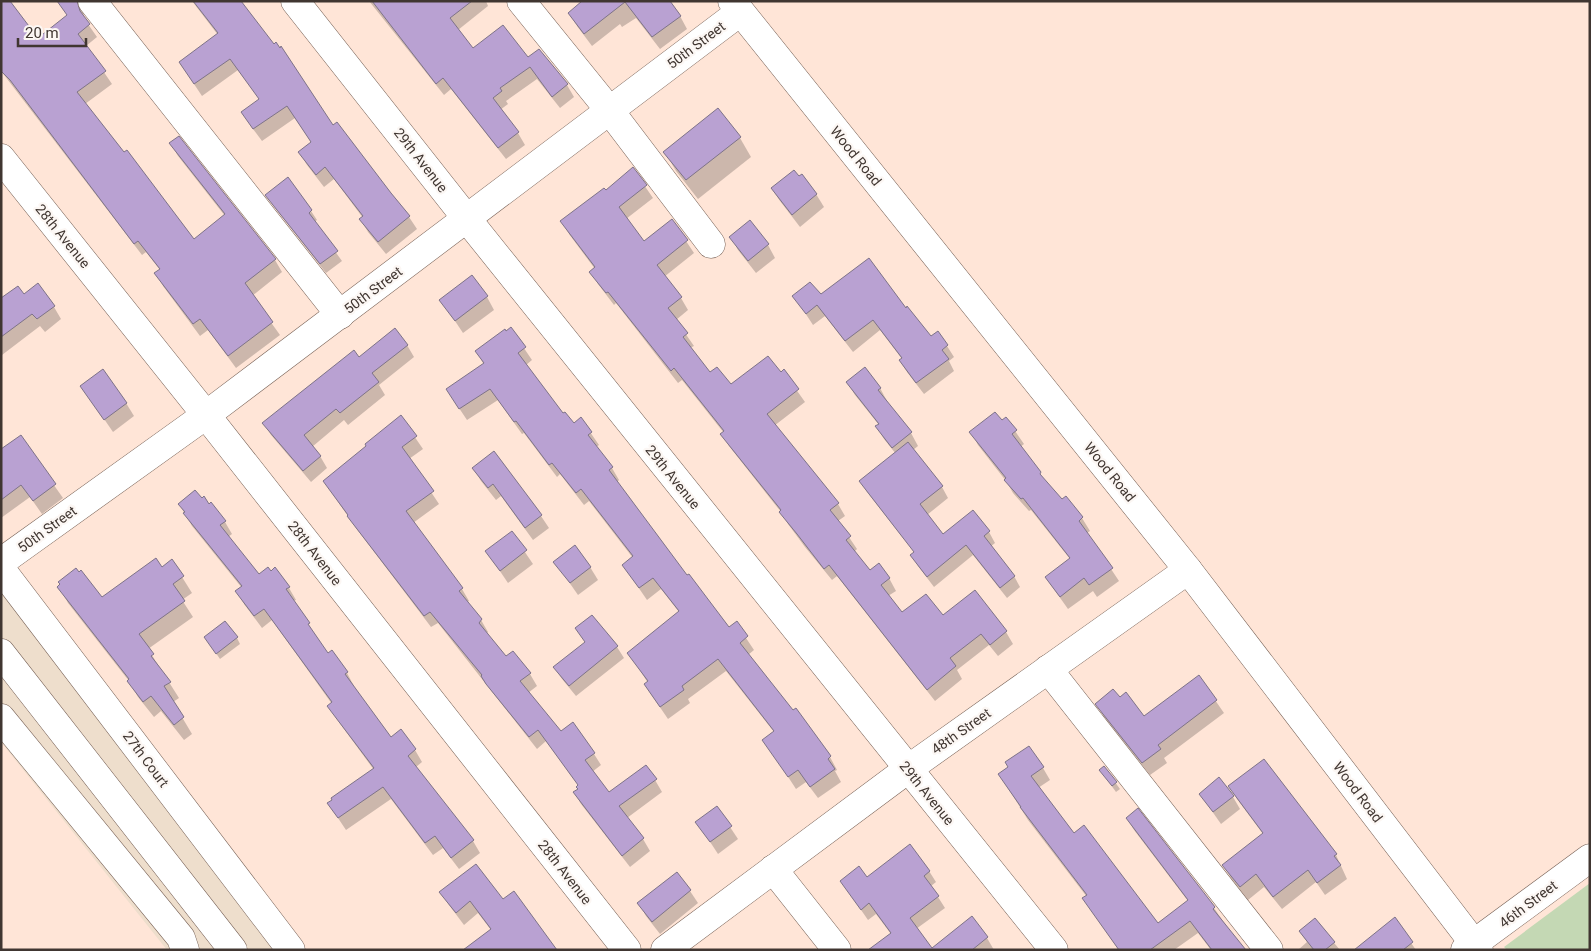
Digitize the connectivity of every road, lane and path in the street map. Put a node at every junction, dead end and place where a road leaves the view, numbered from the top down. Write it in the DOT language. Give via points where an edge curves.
graph roads {
  1 [pos="92,1"];
  2 [pos="296,1"];
  3 [pos="521,1"];
  4 [pos="736,6"];
  5 [pos="610,111"];
  6 [pos="1,158"];
  7 [pos="467,219"];
  8 [pos="711,244"];
  9 [pos="340,315"];
  10 [pos="206,415"];
  11 [pos="1,562"];
  12 [pos="1,569"];
  13 [pos="1188,570"];
  14 [pos="1,653"];
  15 [pos="1048,669"];
  16 [pos="1,718"];
  17 [pos="908,769"];
  18 [pos="1590,858"];
  19 [pos="773,869"];
  20 [pos="1473,948"];
  21 [pos="185,950"];
  22 [pos="233,950"];
  23 [pos="291,950"];
  24 [pos="627,950"];
  25 [pos="665,950"];
  26 [pos="837,950"];
  27 [pos="1054,950"];
  28 [pos="1269,950"];
  1 -- 9 [label="street"];
  2 -- 7 [label="street, 29th Avenue"];
  3 -- 5 [label="street"];
  4 -- 5 [label="street, 50th Street"];
  4 -- 13 [label="street, Wood Road"];
  5 -- 7 [label="street, 50th Street"];
  5 -- 8 [label="street"];
  6 -- 10 [label="street, 28th Avenue"];
  7 -- 9 [label="street, 50th Street"];
  7 -- 17 [label="street, 29th Avenue"];
  9 -- 10 [label="street, 50th Street"];
  10 -- 11 [label="street, 50th Street"];
  10 -- 24 [label="street, 28th Avenue"];
  12 -- 23 [label="street, 27th Court"];
  13 -- 15 [label="street, 48th Street"];
  13 -- 20 [label="street, Wood Road"];
  14 -- 22 [label="street"];
  15 -- 17 [label="street, 48th Street"];
  15 -- 28 [label="street"];
  16 -- 21 [label="street" via="181,938"];
  17 -- 19 [label="street, 48th Street"];
  17 -- 27 [label="street, 29th Avenue"];
  18 -- 20 [label="street, 46th Street"];
  19 -- 25 [label="street, 48th Street"];
  19 -- 26 [label="street"];
}
